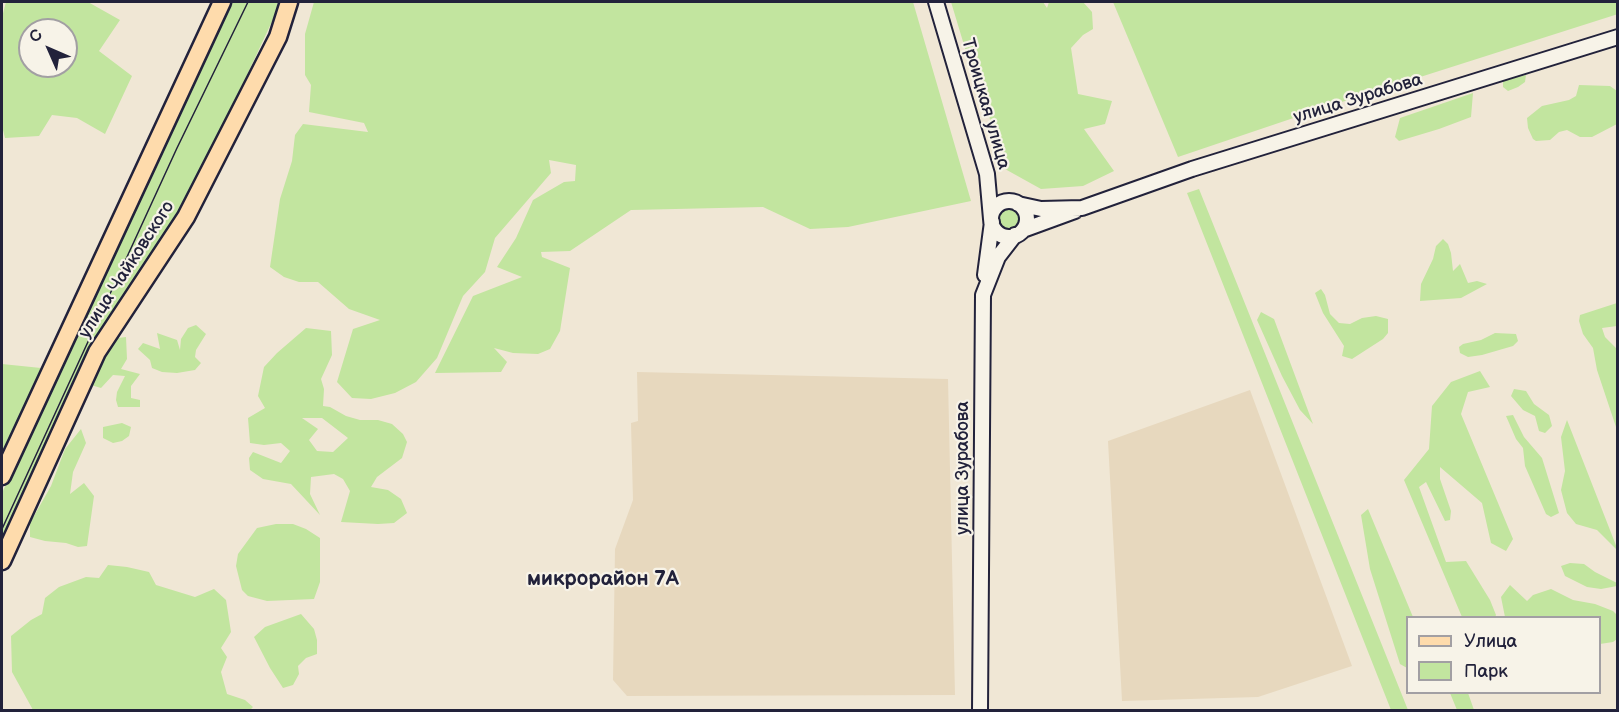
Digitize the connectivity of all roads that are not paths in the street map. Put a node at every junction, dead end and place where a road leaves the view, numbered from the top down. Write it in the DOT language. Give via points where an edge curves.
graph roads {
  1 [pos="222,2"];
  2 [pos="289,2"];
  3 [pos="936,2"];
  4 [pos="1617,37"];
  5 [pos="987,174"];
  6 [pos="1015,203"];
  7 [pos="1082,208"];
  8 [pos="991,220"];
  9 [pos="1019,232"];
  10 [pos="983,295"];
  11 [pos="2,476"];
  12 [pos="2,561"];
  13 [pos="980,711"];
  1 -- 11 [label="main road"];
  2 -- 12 [label="main road, улица Чайковского" via="278,37 186,217 97,352"];
  3 -- 5 [label="street, Троицкая улица"];
  4 -- 7 [label="street, улица Зурабова"];
  5 -- 6 [label="street"];
  5 -- 8 [label="street, Троицкая улица"];
  6 -- 7 [label="street" via="1041,209"];
  6 -- 8 [label="street" via="997,206"];
  6 -- 9 [label="street" via="1026,215"];
  7 -- 9 [label="street"];
  8 -- 9 [label="street" via="1000,235 1009,237"];
  8 -- 10 [label="street, Троицкая улица"];
  9 -- 10 [label="street, улица Зурабова" via="996,261"];
  10 -- 13 [label="street, улица Зурабова"];
}
